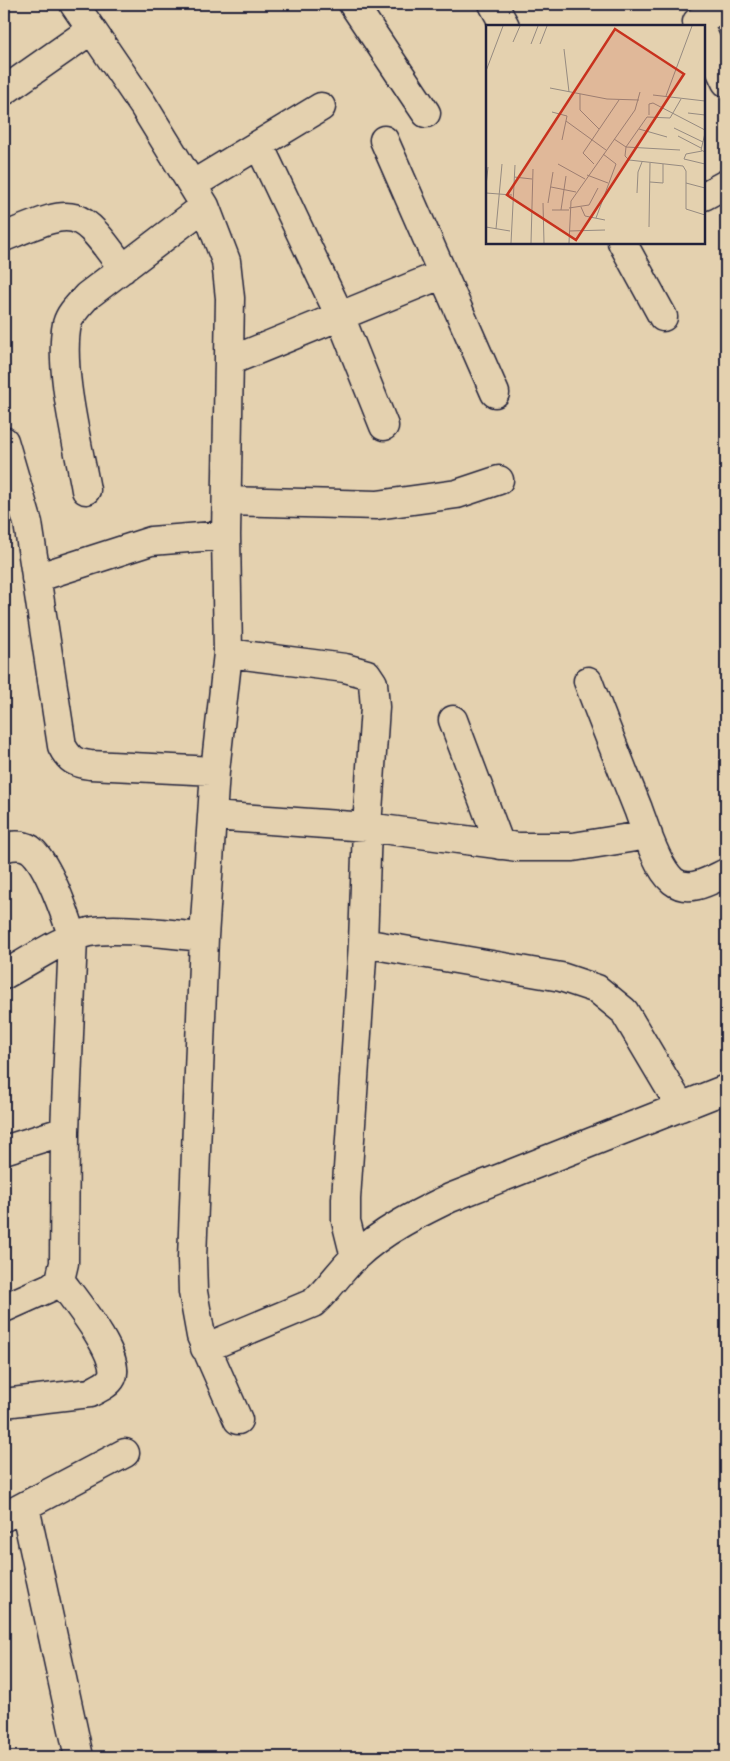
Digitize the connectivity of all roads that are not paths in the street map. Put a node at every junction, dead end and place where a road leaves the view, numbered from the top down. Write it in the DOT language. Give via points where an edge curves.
graph roads {
  1 [pos="74,4"];
  2 [pos="353,4"];
  3 [pos="493,4"];
  4 [pos="726,7"];
  5 [pos="697,22"];
  6 [pos="505,25"];
  7 [pos="91,30"];
  8 [pos="705,39"];
  9 [pos="726,82"];
  10 [pos="4,91"];
  11 [pos="321,107"];
  12 [pos="426,113"];
  13 [pos="384,140"];
  14 [pos="258,145"];
  15 [pos="726,184"];
  16 [pos="705,195"];
  17 [pos="198,196"];
  18 [pos="4,237"];
  19 [pos="623,244"];
  20 [pos="123,269"];
  21 [pos="443,274"];
  22 [pos="340,316"];
  23 [pos="663,317"];
  24 [pos="230,361"];
  25 [pos="495,393"];
  26 [pos="384,426"];
  27 [pos="4,442"];
  28 [pos="499,480"];
  29 [pos="86,490"];
  30 [pos="228,501"];
  31 [pos="226,535"];
  32 [pos="36,578"];
  33 [pos="228,653"];
  34 [pos="588,681"];
  35 [pos="454,720"];
  36 [pos="215,771"];
  37 [pos="212,816"];
  38 [pos="367,828"];
  39 [pos="648,835"];
  40 [pos="500,845"];
  41 [pos="4,848"];
  42 [pos="726,873"];
  43 [pos="204,937"];
  44 [pos="73,938"];
  45 [pos="363,943"];
  46 [pos="4,975"];
  47 [pos="726,1089"];
  48 [pos="681,1107"];
  49 [pos="65,1131"];
  50 [pos="4,1150"];
  51 [pos="355,1257"];
  52 [pos="60,1280"];
  53 [pos="4,1308"];
  54 [pos="205,1348"];
  55 [pos="4,1403"];
  56 [pos="238,1420"];
  57 [pos="125,1453"];
  58 [pos="14,1512"];
  59 [pos="79,1757"];
  1 -- 7 [label="street"];
  2 -- 12 [label="street"];
  3 -- 6 [label="street"];
  4 -- 5 [label="street"];
  7 -- 10 [label="street"];
  7 -- 17 [label="street" via="143,105"];
  8 -- 9 [label="street"];
  11 -- 14 [label="street"];
  13 -- 21 [label="street"];
  14 -- 17 [label="street"];
  14 -- 22 [label="street"];
  15 -- 16 [label="street"];
  17 -- 20 [label="street"];
  17 -- 24 [label="street" via="226,262 230,298"];
  18 -- 20 [label="street" via="51,218 71,216 85,222 99,235"];
  19 -- 23 [label="street"];
  20 -- 29 [label="street" via="87,296 68,322 64,357"];
  21 -- 22 [label="street"];
  21 -- 25 [label="street"];
  22 -- 24 [label="street"];
  22 -- 26 [label="street"];
  24 -- 30 [label="street"];
  27 -- 32 [label="street" via="28,523"];
  28 -- 30 [label="street" via="457,494 377,505"];
  30 -- 31 [label="street"];
  31 -- 32 [label="street" via="151,541"];
  31 -- 33 [label="street"];
  32 -- 36 [label="street" via="62,746 67,755 76,764"];
  33 -- 36 [label="street"];
  33 -- 38 [label="street" via="345,668 367,674 373,683 375,707"];
  34 -- 39 [label="street"];
  35 -- 40 [label="street"];
  36 -- 37 [label="street"];
  37 -- 38 [label="street"];
  37 -- 43 [label="street"];
  38 -- 40 [label="street"];
  38 -- 45 [label="street"];
  39 -- 40 [label="street" via="573,847"];
  39 -- 42 [label="street" via="673,882 687,886 703,884"];
  41 -- 44 [label="street" via="12,845 28,847 40,859 65,912"];
  43 -- 44 [label="street" via="108,930"];
  43 -- 54 [label="street" via="192,1258 194,1292"];
  44 -- 46 [label="street"];
  44 -- 49 [label="street"];
  45 -- 48 [label="street" via="561,977 597,989 624,1010"];
  45 -- 51 [label="street" via="346,1199 346,1221"];
  47 -- 48 [label="street"];
  48 -- 51 [label="street" via="450,1198 406,1220"];
  49 -- 50 [label="street"];
  49 -- 52 [label="street" via="64,1263"];
  51 -- 54 [label="street" via="313,1303"];
  52 -- 53 [label="street" via="40,1293"];
  52 -- 55 [label="street" via="107,1348 113,1364 112,1377 90,1393"];
  54 -- 56 [label="street"];
  57 -- 58 [label="street"];
  58 -- 59 [label="street"];
}
